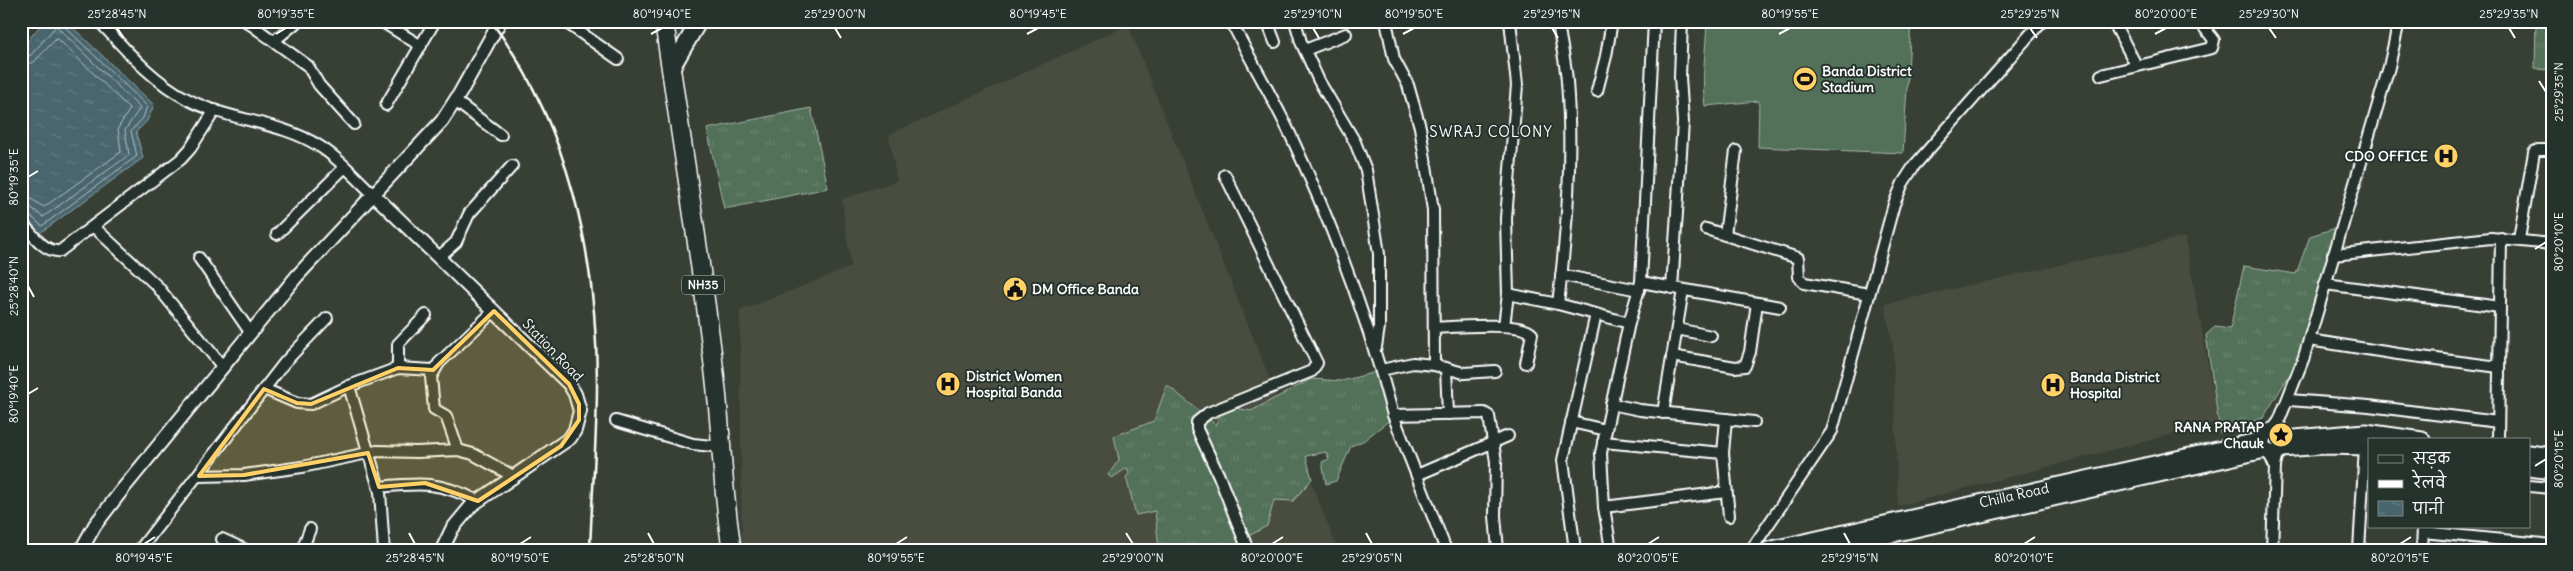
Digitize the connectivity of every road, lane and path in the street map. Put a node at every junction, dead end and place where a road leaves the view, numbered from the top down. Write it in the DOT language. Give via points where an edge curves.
graph roads {
  1 [pos="99,21"];
  2 [pos="246,21"];
  3 [pos="298,21"];
  4 [pos="381,21"];
  5 [pos="435,21"];
  6 [pos="500,21"];
  7 [pos="564,21"];
  8 [pos="664,21"];
  9 [pos="699,21"];
  10 [pos="1231,21"];
  11 [pos="1267,21"];
  12 [pos="1295,21"];
  13 [pos="1386,21"];
  14 [pos="1510,21"];
  15 [pos="1558,21"];
  16 [pos="1612,21"];
  17 [pos="1654,21"];
  18 [pos="1682,21"];
  19 [pos="2042,21"];
  20 [pos="2113,21"];
  21 [pos="2199,21"];
  22 [pos="2399,21"];
  23 [pos="1346,34"];
  24 [pos="274,41"];
  25 [pos="1275,42"];
  26 [pos="421,46"];
  27 [pos="1304,50"];
  28 [pos="618,59"];
  29 [pos="2136,65"];
  30 [pos="671,69"];
  31 [pos="2101,75"];
  32 [pos="1597,91"];
  33 [pos="455,101"];
  34 [pos="386,105"];
  35 [pos="215,110"];
  36 [pos="354,124"];
  37 [pos="501,135"];
  38 [pos="2552,150"];
  39 [pos="1736,151"];
  40 [pos="512,166"];
  41 [pos="345,167"];
  42 [pos="1224,176"];
  43 [pos="374,194"];
  44 [pos="21,222"];
  45 [pos="94,227"];
  46 [pos="1706,229"];
  47 [pos="277,234"];
  48 [pos="1725,235"];
  49 [pos="2501,238"];
  50 [pos="2519,239"];
  51 [pos="2552,244"];
  52 [pos="2333,255"];
  53 [pos="439,257"];
  54 [pos="199,258"];
  55 [pos="1561,275"];
  56 [pos="2325,284"];
  57 [pos="1640,286"];
  58 [pos="1678,289"];
  59 [pos="1508,294"];
  60 [pos="1869,294"];
  61 [pos="1757,303"];
  62 [pos="1558,304"];
  63 [pos="1780,307"];
  64 [pos="2500,307"];
  65 [pos="494,312"];
  66 [pos="1596,314"];
  67 [pos="426,315"];
  68 [pos="327,318"];
  69 [pos="1629,323"];
  70 [pos="1504,326"];
  71 [pos="1435,328"];
  72 [pos="1677,329"];
  73 [pos="250,332"];
  74 [pos="1711,336"];
  75 [pos="2309,340"];
  76 [pos="1376,351"];
  77 [pos="1672,356"];
  78 [pos="1526,363"];
  79 [pos="1434,365"];
  80 [pos="222,366"];
  81 [pos="2499,367"];
  82 [pos="398,368"];
  83 [pos="1446,368"];
  84 [pos="433,370"];
  85 [pos="1381,370"];
  86 [pos="1495,371"];
  87 [pos="349,386"];
  88 [pos="264,390"];
  89 [pos="2289,400"];
  90 [pos="1610,404"];
  91 [pos="1663,413"];
  92 [pos="1448,414"];
  93 [pos="1393,415"];
  94 [pos="1726,419"];
  95 [pos="616,421"];
  96 [pos="1571,422"];
  97 [pos="1754,422"];
  98 [pos="2498,422"];
  99 [pos="1606,430"];
  100 [pos="1508,436"];
  101 [pos="2408,438"];
  102 [pos="2498,438"];
  103 [pos="2274,441"];
  104 [pos="1492,442"];
  105 [pos="1603,442"];
  106 [pos="721,447"];
  107 [pos="2367,447"];
  108 [pos="458,450"];
  109 [pos="368,453"];
  110 [pos="1724,453"];
  111 [pos="2530,453"];
  112 [pos="2552,456"];
  113 [pos="2366,467"];
  114 [pos="2530,468"];
  115 [pos="2552,471"];
  116 [pos="1417,475"];
  117 [pos="199,476"];
  118 [pos="513,476"];
  119 [pos="2530,486"];
  120 [pos="379,487"];
  121 [pos="2552,488"];
  122 [pos="1726,492"];
  123 [pos="2052,493"];
  124 [pos="478,501"];
  125 [pos="1604,507"];
  126 [pos="1729,516"];
  127 [pos="310,529"];
  128 [pos="2423,530"];
  129 [pos="222,539"];
  130 [pos="2552,545"];
  131 [pos="141,548"];
  132 [pos="81,550"];
  133 [pos="246,550"];
  134 [pos="302,550"];
  135 [pos="384,550"];
  136 [pos="442,550"];
  137 [pos="732,550"];
  138 [pos="1248,550"];
  139 [pos="1446,550"];
  140 [pos="1498,550"];
  141 [pos="1574,550"];
  142 [pos="1611,550"];
  143 [pos="1751,550"];
  144 [pos="1768,550"];
  145 [pos="1822,550"];
  146 [pos="2272,550"];
  147 [pos="2359,550"];
  148 [pos="2422,550"];
  1 -- 35 [label="street" via="143,68 188,99"];
  2 -- 24 [label="street"];
  3 -- 24 [label="street"];
  4 -- 26 [label="street"];
  5 -- 26 [label="street"];
  6 -- 33 [label="street"];
  7 -- 28 [label="street"];
  8 -- 30 [label="highway, NH35"];
  9 -- 30 [label="main road"];
  10 -- 76 [label="street" via="1290,134 1320,200"];
  11 -- 25 [label="street"];
  12 -- 27 [label="street"];
  13 -- 71 [label="street" via="1394,59 1408,85 1420,127 1432,210"];
  14 -- 59 [label="street" via="1518,85 1506,218"];
  15 -- 55 [label="street" via="1567,82 1569,194"];
  16 -- 32 [label="street"];
  17 -- 57 [label="street"];
  18 -- 58 [label="street"];
  19 -- 60 [label="street" via="1914,166 1903,183"];
  20 -- 29 [label="street"];
  21 -- 29 [label="street" via="2214,40 2212,48"];
  22 -- 52 [label="street" via="2389,67"];
  23 -- 27 [label="street"];
  24 -- 36 [label="street" via="308,66 319,85"];
  26 -- 34 [label="street"];
  27 -- 76 [label="street" via="1332,107 1355,142 1366,170 1379,254"];
  29 -- 31 [label="street"];
  30 -- 106 [label="highway, NH35" via="706,306"];
  33 -- 37 [label="street"];
  33 -- 43 [label="street" via="442,121"];
  35 -- 41 [label="street" via="297,135 319,145"];
  35 -- 45 [label="street" via="181,159"];
  38 -- 50 [label="street" via="2534,152"];
  39 -- 48 [label="street"];
  40 -- 53 [label="street" via="469,214 456,242"];
  41 -- 43 [label="street"];
  41 -- 47 [label="street"];
  42 -- 138 [label="street" via="1317,363 1312,371 1208,413 1197,422 1197,429"];
  43 -- 53 [label="street, Station Road"];
  43 -- 73 [label="street"];
  44 -- 45 [label="street" via="54,252"];
  45 -- 80 [label="street" via="157,286"];
  46 -- 48 [label="street"];
  48 -- 60 [label="street" via="1798,258 1799,277 1804,283"];
  49 -- 50 [label="street"];
  49 -- 52 [label="street"];
  49 -- 64 [label="street"];
  50 -- 51 [label="street"];
  52 -- 56 [label="street"];
  53 -- 65 [label="street, Station Road"];
  54 -- 73 [label="street"];
  55 -- 57 [label="street"];
  55 -- 62 [label="street"];
  56 -- 64 [label="street"];
  56 -- 75 [label="street"];
  57 -- 58 [label="street"];
  57 -- 69 [label="street"];
  58 -- 61 [label="street"];
  58 -- 72 [label="street"];
  59 -- 62 [label="street"];
  59 -- 70 [label="street"];
  60 -- 143 [label="street" via="1832,430"];
  61 -- 63 [label="street"];
  61 -- 77 [label="street" via="1745,366"];
  62 -- 66 [label="street"];
  64 -- 81 [label="street"];
  65 -- 84 [label="street"];
  65 -- 118 [label="street, Station Road" via="569,384 579,404 579,420 570,438"];
  66 -- 69 [label="street"];
  66 -- 96 [label="street"];
  67 -- 82 [label="street" via="398,344"];
  68 -- 88 [label="street" via="285,362"];
  69 -- 90 [label="street"];
  70 -- 71 [label="street"];
  70 -- 78 [label="street" via="1532,334"];
  71 -- 79 [label="street"];
  72 -- 74 [label="street"];
  72 -- 77 [label="street"];
  73 -- 80 [label="street"];
  75 -- 81 [label="street"];
  75 -- 89 [label="street"];
  76 -- 85 [label="street"];
  77 -- 91 [label="street"];
  79 -- 83 [label="street"];
  79 -- 85 [label="street" via="1412,363"];
  80 -- 132 [label="street" via="95,525"];
  81 -- 98 [label="street"];
  82 -- 84 [label="street"];
  82 -- 87 [label="street"];
  83 -- 86 [label="street" via="1464,373"];
  83 -- 92 [label="street"];
  84 -- 108 [label="street" via="434,409 446,416"];
  85 -- 93 [label="street"];
  87 -- 88 [label="street" via="304,405"];
  87 -- 109 [label="street"];
  88 -- 117 [label="street"];
  89 -- 98 [label="street"];
  89 -- 103 [label="street"];
  90 -- 91 [label="street"];
  90 -- 99 [label="street"];
  91 -- 94 [label="street"];
  92 -- 93 [label="street"];
  92 -- 104 [label="street" via="1486,414 1489,416"];
  93 -- 116 [label="street"];
  94 -- 97 [label="street"];
  94 -- 110 [label="street"];
  95 -- 106 [label="street" via="692,444"];
  96 -- 99 [label="street"];
  96 -- 141 [label="street" via="1563,460"];
  98 -- 102 [label="street"];
  99 -- 105 [label="street"];
  100 -- 104 [label="street"];
  101 -- 103 [label="main road" via="2366,432"];
  103 -- 107 [label="main road"];
  103 -- 123 [label="main road"];
  103 -- 146 [label="street"];
  104 -- 116 [label="street"];
  104 -- 140 [label="street" via="1496,462"];
  105 -- 110 [label="street"];
  105 -- 125 [label="street"];
  106 -- 137 [label="highway, NH35" via="724,499"];
  107 -- 113 [label="street"];
  108 -- 109 [label="street"];
  108 -- 118 [label="street" via="473,454"];
  109 -- 117 [label="street" via="244,475"];
  109 -- 120 [label="street"];
  110 -- 122 [label="street"];
  111 -- 112 [label="main road"];
  113 -- 147 [label="street"];
  114 -- 115 [label="main road"];
  116 -- 139 [label="street"];
  117 -- 131 [label="street"];
  118 -- 124 [label="street, Station Road"];
  119 -- 121 [label="street"];
  120 -- 124 [label="street" via="426,483 455,490"];
  120 -- 135 [label="street"];
  122 -- 125 [label="street"];
  122 -- 126 [label="street"];
  123 -- 144 [label="main road, Chilla Road"];
  123 -- 145 [label="main road"];
  124 -- 136 [label="street, Station Road" via="462,516"];
  125 -- 142 [label="street"];
  127 -- 134 [label="street"];
  128 -- 130 [label="street"];
  128 -- 148 [label="street"];
  129 -- 133 [label="street"];
}
